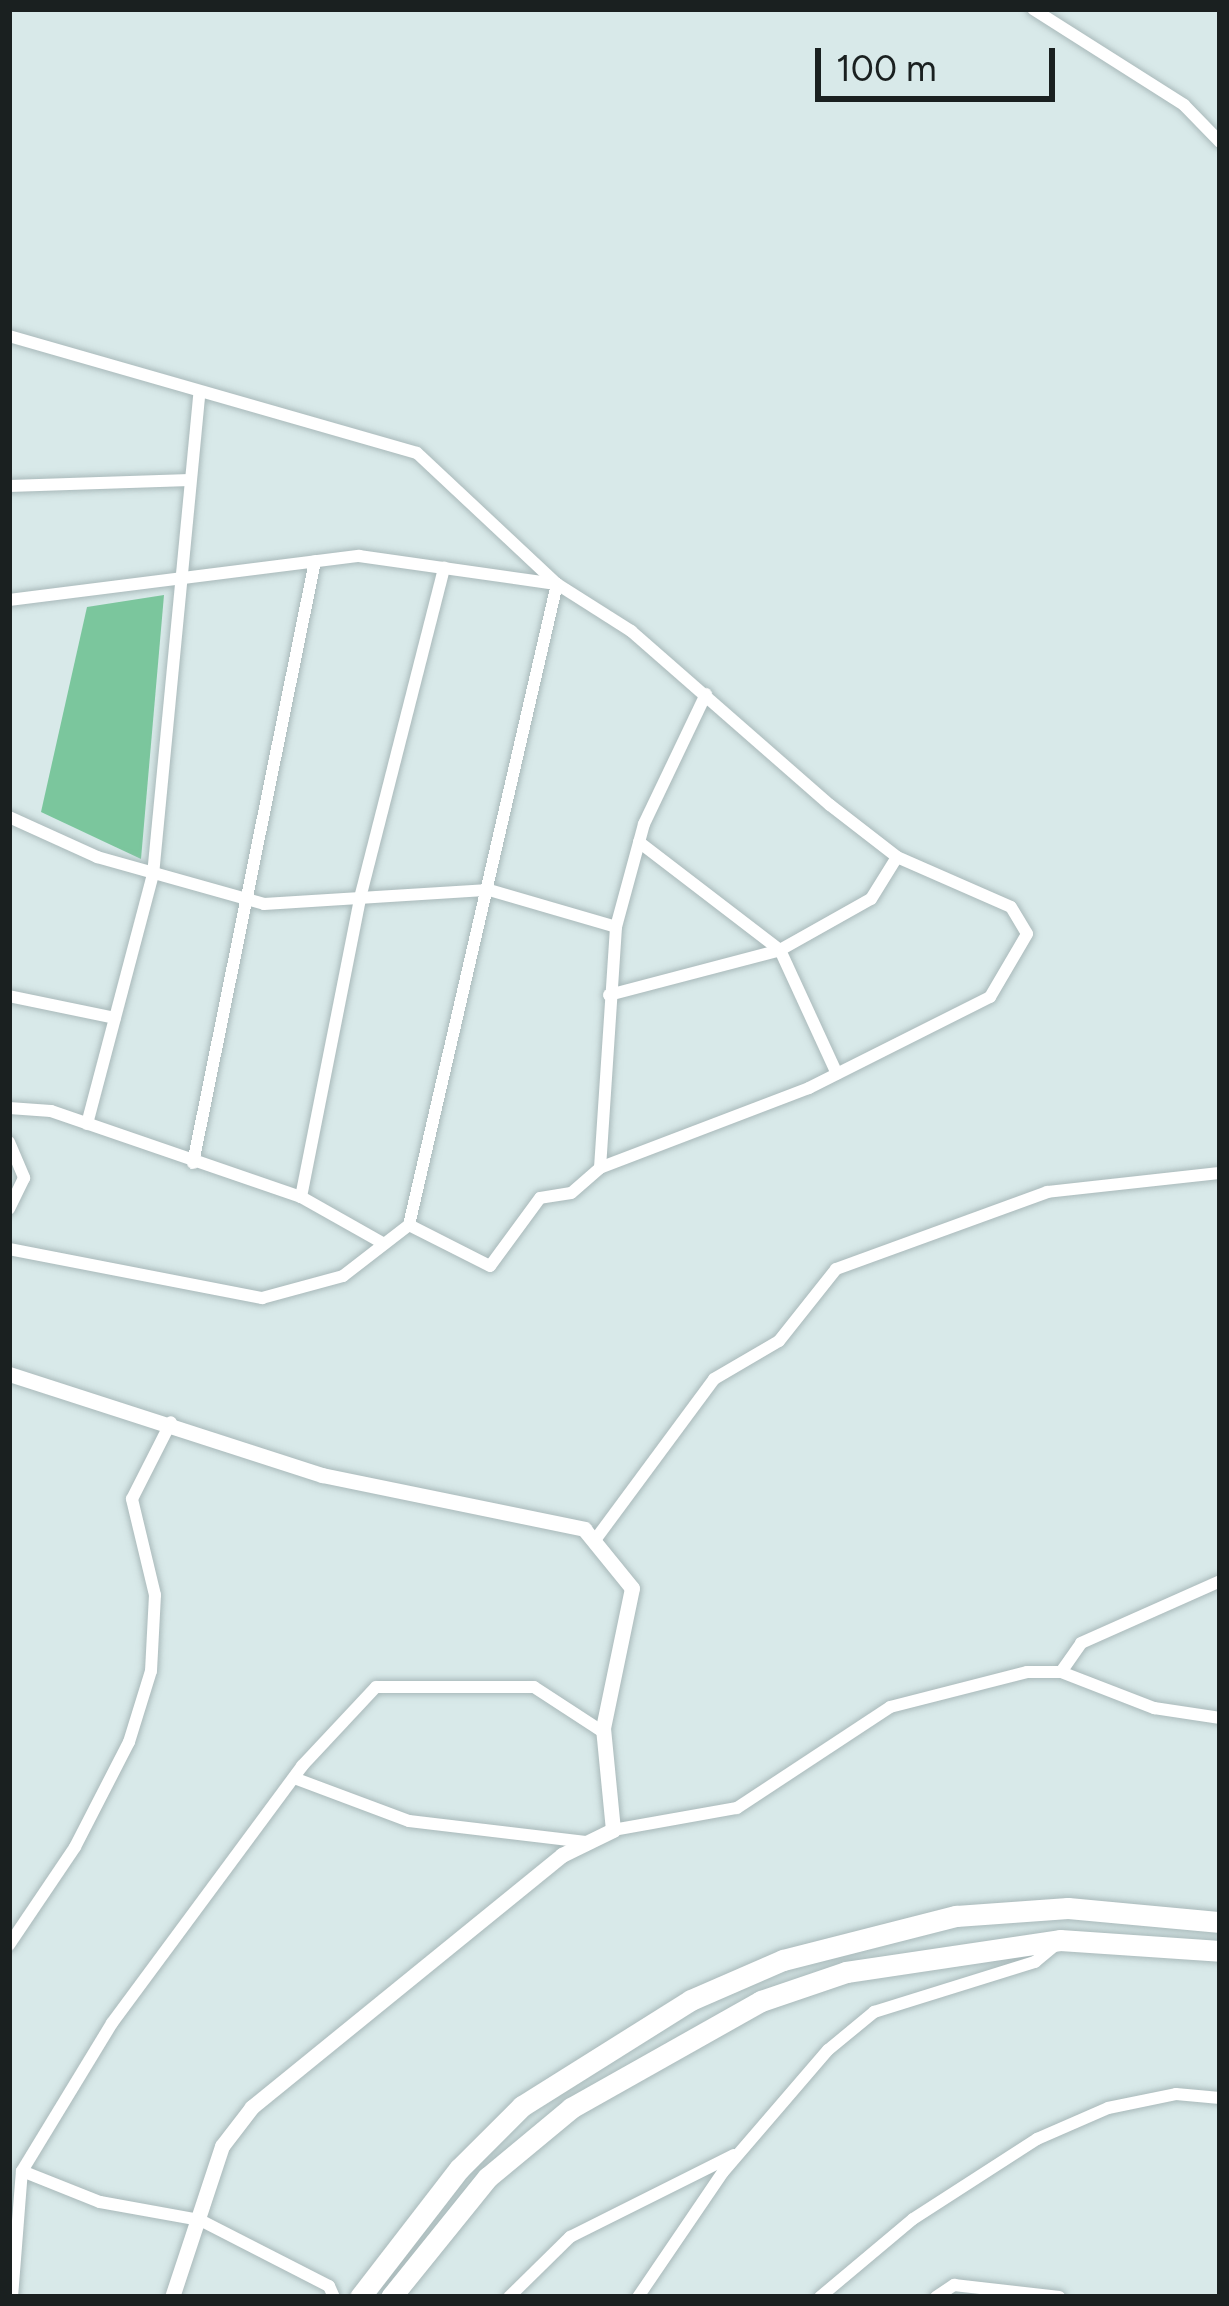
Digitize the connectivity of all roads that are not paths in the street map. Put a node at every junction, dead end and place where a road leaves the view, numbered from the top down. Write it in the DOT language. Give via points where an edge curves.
graph roads {
  1 [pos="1033,9"];
  2 [pos="1220,142"];
  3 [pos="9,336"];
  4 [pos="199,395"];
  5 [pos="190,480"];
  6 [pos="9,486"];
  7 [pos="315,561"];
  8 [pos="444,568"];
  9 [pos="179,578"];
  10 [pos="557,584"];
  11 [pos="9,600"];
  12 [pos="706,694"];
  13 [pos="9,817"];
  14 [pos="639,842"];
  15 [pos="898,857"];
  16 [pos="153,875"];
  17 [pos="489,890"];
  18 [pos="360,898"];
  19 [pos="245,900"];
  20 [pos="616,927"];
  21 [pos="780,950"];
  22 [pos="609,994"];
  23 [pos="9,996"];
  24 [pos="115,1018"];
  25 [pos="837,1075"];
  26 [pos="9,1108"];
  27 [pos="87,1124"];
  28 [pos="9,1142"];
  29 [pos="194,1163"];
  30 [pos="600,1168"];
  31 [pos="1220,1174"];
  32 [pos="301,1197"];
  33 [pos="9,1209"];
  34 [pos="409,1226"];
  35 [pos="381,1242"];
  36 [pos="9,1249"];
  37 [pos="9,1374"];
  38 [pos="172,1421"];
  39 [pos="595,1540"];
  40 [pos="1220,1581"];
  41 [pos="1060,1672"];
  42 [pos="1220,1718"];
  43 [pos="603,1732"];
  44 [pos="294,1778"];
  45 [pos="613,1830"];
  46 [pos="588,1842"];
  47 [pos="1220,1922"];
  48 [pos="1060,1940"];
  49 [pos="9,1945"];
  50 [pos="1220,1951"];
  51 [pos="1220,2098"];
  52 [pos="740,2152"];
  53 [pos="22,2170"];
  54 [pos="200,2220"];
  55 [pos="12,2297"];
  56 [pos="172,2297"];
  57 [pos="334,2297"];
  58 [pos="360,2297"];
  59 [pos="391,2297"];
  60 [pos="509,2297"];
  61 [pos="638,2297"];
  62 [pos="820,2297"];
  63 [pos="936,2297"];
  64 [pos="1059,2297"];
  1 -- 2 [label="street" via="1184,105"];
  3 -- 4 [label="street"];
  4 -- 5 [label="street"];
  4 -- 10 [label="street" via="417,453"];
  5 -- 6 [label="street"];
  5 -- 9 [label="street"];
  7 -- 8 [label="street" via="359,556"];
  7 -- 9 [label="street"];
  7 -- 19 [label="street"];
  8 -- 10 [label="street"];
  8 -- 18 [label="street"];
  9 -- 11 [label="street"];
  9 -- 16 [label="street"];
  10 -- 12 [label="street"];
  10 -- 17 [label="street"];
  12 -- 14 [label="street"];
  12 -- 15 [label="street"];
  13 -- 16 [label="street"];
  14 -- 20 [label="street"];
  14 -- 21 [label="street"];
  15 -- 21 [label="street" via="871,899"];
  15 -- 25 [label="street" via="1011,907 1027,934 990,998"];
  16 -- 19 [label="street"];
  16 -- 24 [label="street"];
  17 -- 18 [label="street"];
  17 -- 20 [label="street"];
  17 -- 34 [label="street"];
  18 -- 19 [label="street"];
  18 -- 32 [label="street"];
  19 -- 29 [label="street"];
  20 -- 22 [label="street"];
  21 -- 22 [label="street"];
  21 -- 25 [label="street"];
  22 -- 30 [label="street"];
  23 -- 24 [label="street"];
  24 -- 27 [label="street"];
  25 -- 30 [label="street"];
  26 -- 27 [label="street"];
  27 -- 29 [label="street"];
  28 -- 33 [label="street" via="24,1178"];
  29 -- 32 [label="street"];
  30 -- 34 [label="street" via="572,1193 540,1198 490,1266"];
  31 -- 39 [label="street" via="1048,1192 836,1269 779,1341 714,1379"];
  32 -- 35 [label="street"];
  34 -- 35 [label="street"];
  35 -- 36 [label="street" via="343,1276 262,1298"];
  37 -- 38 [label="street"];
  38 -- 39 [label="street" via="322,1475 584,1529"];
  38 -- 49 [label="street" via="132,1498 154,1595 151,1670 129,1742 75,1847"];
  39 -- 43 [label="street" via="632,1588"];
  40 -- 41 [label="street" via="1081,1643"];
  41 -- 42 [label="street" via="1154,1708"];
  41 -- 45 [label="street" via="890,1707 737,1808"];
  43 -- 44 [label="street" via="534,1688 376,1687"];
  43 -- 45 [label="street"];
  44 -- 46 [label="street" via="410,1821"];
  44 -- 53 [label="street" via="112,2023"];
  45 -- 46 [label="street"];
  46 -- 54 [label="street" via="252,2107 222,2146"];
  47 -- 58 [label="highway" via="1068,1908 956,1916 872,1933 728,1984 522,2106 459,2169"];
  48 -- 50 [label="highway"];
  48 -- 52 [label="street" via="1035,1962 874,2012"];
  48 -- 59 [label="highway" via="846,1972 667,2046 488,2177"];
  51 -- 62 [label="street" via="1176,2094 1108,2108 1036,2139 897,2230"];
  52 -- 60 [label="street" via="570,2237"];
  52 -- 61 [label="street" via="652,2264"];
  53 -- 54 [label="street" via="100,2202"];
  53 -- 55 [label="street"];
  54 -- 56 [label="street"];
  54 -- 57 [label="street" via="329,2286"];
  63 -- 64 [label="street" via="954,2284"];
}
